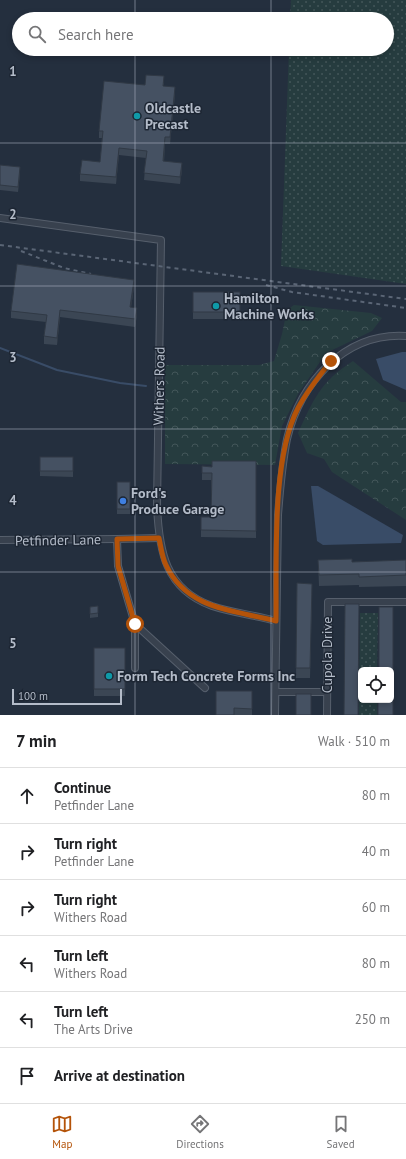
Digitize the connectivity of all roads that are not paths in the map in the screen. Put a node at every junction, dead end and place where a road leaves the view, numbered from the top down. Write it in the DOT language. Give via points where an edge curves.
graph roads {
  1 [pos="0,218"];
  2 [pos="406,336"];
  3 [pos="159,538"];
  4 [pos="117,539"];
  5 [pos="0,540"];
  6 [pos="406,602"];
  7 [pos="276,621"];
  8 [pos="135,624"];
  9 [pos="135,668"];
  10 [pos="205,688"];
  11 [pos="276,692"];
  12 [pos="327,692"];
  13 [pos="275,715"];
  14 [pos="327,715"];
  1 -- 3 [label="street, Withers Road" via="161,240 157,506"];
  2 -- 7 [label="street" via="376,338 354,346 331,361 314,381 298,409 288,438 280,481"];
  3 -- 4 [label="street, Petfinder Lane"];
  3 -- 7 [label="street, Withers Road" via="165,564 190,596 212,606"];
  4 -- 5 [label="street, Petfinder Lane"];
  4 -- 8 [label="street, Petfinder Lane" via="118,566"];
  6 -- 12 [label="street, Cupola Drive" via="328,602"];
  7 -- 11 [label="street"];
  8 -- 9 [label="street, Petfinder Lane"];
  8 -- 10 [label="street"];
  11 -- 12 [label="street"];
  11 -- 13 [label="street"];
  12 -- 14 [label="street, Cupola Drive"];
}
